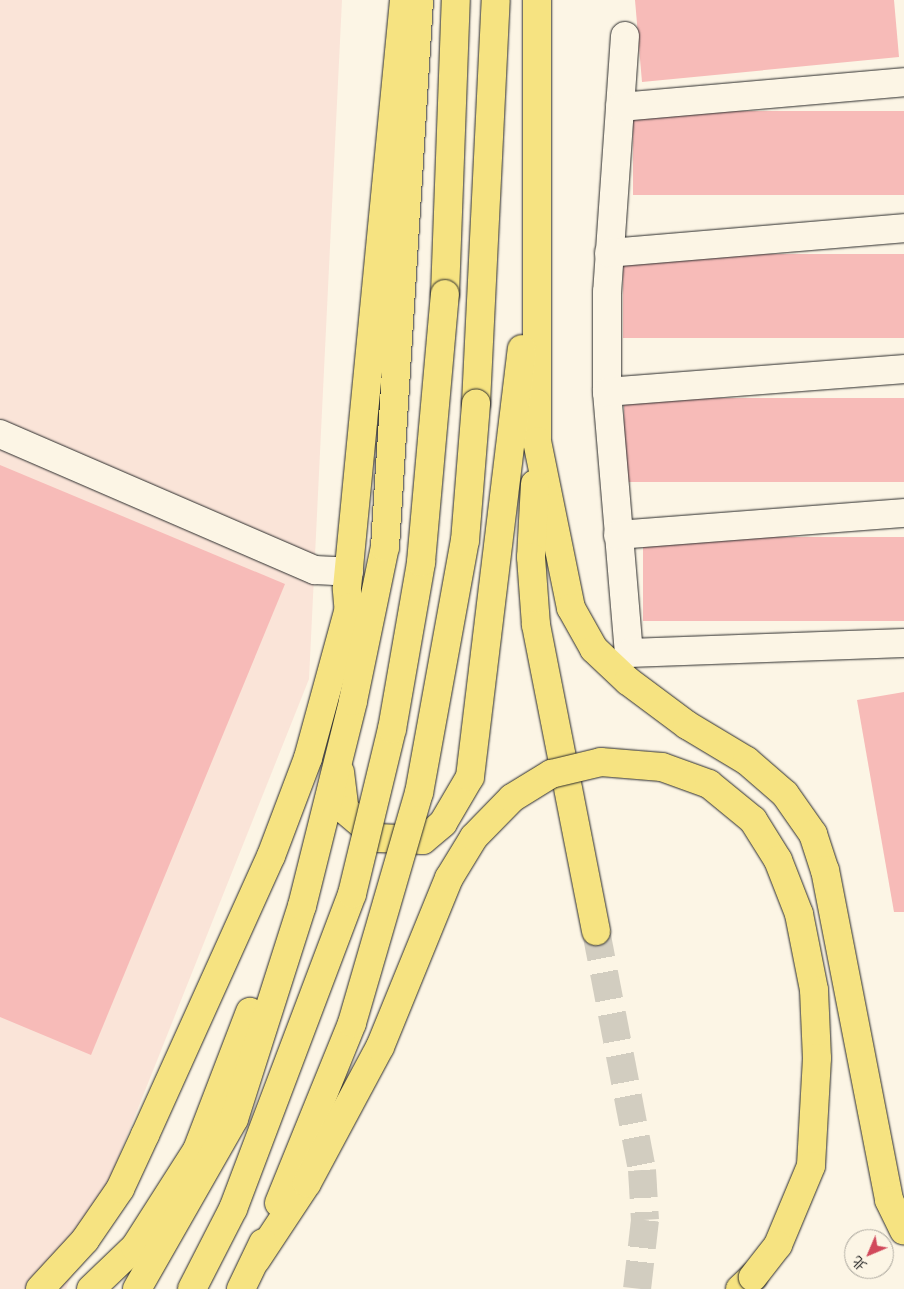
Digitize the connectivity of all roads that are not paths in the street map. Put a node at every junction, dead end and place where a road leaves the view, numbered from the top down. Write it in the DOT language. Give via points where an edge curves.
graph roads {
  1 [pos="404,0"];
  2 [pos="419,0"];
  3 [pos="456,0"];
  4 [pos="496,0"];
  5 [pos="537,0"];
  6 [pos="625,36"];
  7 [pos="904,82"];
  8 [pos="620,107"];
  9 [pos="904,228"];
  10 [pos="537,241"];
  11 [pos="609,253"];
  12 [pos="904,369"];
  13 [pos="606,392"];
  14 [pos="0,434"];
  15 [pos="537,441"];
  16 [pos="904,513"];
  17 [pos="618,535"];
  18 [pos="349,572"];
  19 [pos="349,608"];
  20 [pos="904,643"];
  21 [pos="355,690"];
  22 [pos="338,761"];
  23 [pos="329,795"];
  24 [pos="596,931"];
  25 [pos="904,1231"];
  26 [pos="256,1260"];
  27 [pos="747,1283"];
  28 [pos="40,1289"];
  29 [pos="91,1289"];
  30 [pos="137,1289"];
  31 [pos="192,1289"];
  32 [pos="242,1289"];
  1 -- 18 [label="highway"];
  2 -- 21 [label="highway" via="385,548"];
  3 -- 31 [label="highway, bridge" via="445,294 421,562 392,729 352,894 244,1182"];
  4 -- 26 [label="highway, bridge" via="476,403 464,541 444,671 419,792 352,1022"];
  5 -- 10 [label="highway"];
  6 -- 8 [label="lane"];
  7 -- 8 [label="lane"];
  8 -- 11 [label="lane"];
  9 -- 11 [label="lane"];
  10 -- 15 [label="highway"];
  10 -- 22 [label="highway" via="470,777 443,823 423,840 378,838 345,810"];
  11 -- 13 [label="lane"];
  12 -- 13 [label="lane"];
  13 -- 17 [label="lane"];
  14 -- 18 [label="lane" via="315,570"];
  15 -- 24 [label="highway" via="532,558 536,625"];
  15 -- 25 [label="highway" via="571,608 594,649 687,725 747,761 785,794 813,834 825,870 889,1200"];
  16 -- 17 [label="lane"];
  17 -- 20 [label="lane" via="629,653"];
  18 -- 19 [label="highway"];
  19 -- 21 [label="highway"];
  19 -- 28 [label="highway" via="308,758 278,838 145,1135 120,1189 85,1240"];
  21 -- 22 [label="highway"];
  22 -- 23 [label="highway"];
  23 -- 29 [label="highway" via="197,1150 135,1247"];
  23 -- 30 [label="highway" via="302,906 234,1119"];
  26 -- 27 [label="highway, bridge" via="307,1183 380,1047 449,878 474,837 512,798 551,774 601,762 662,767 709,784 753,820 778,860 799,914 815,1009 816,1112 811,1166 778,1245"];
  26 -- 32 [label="highway, bridge"];
}
